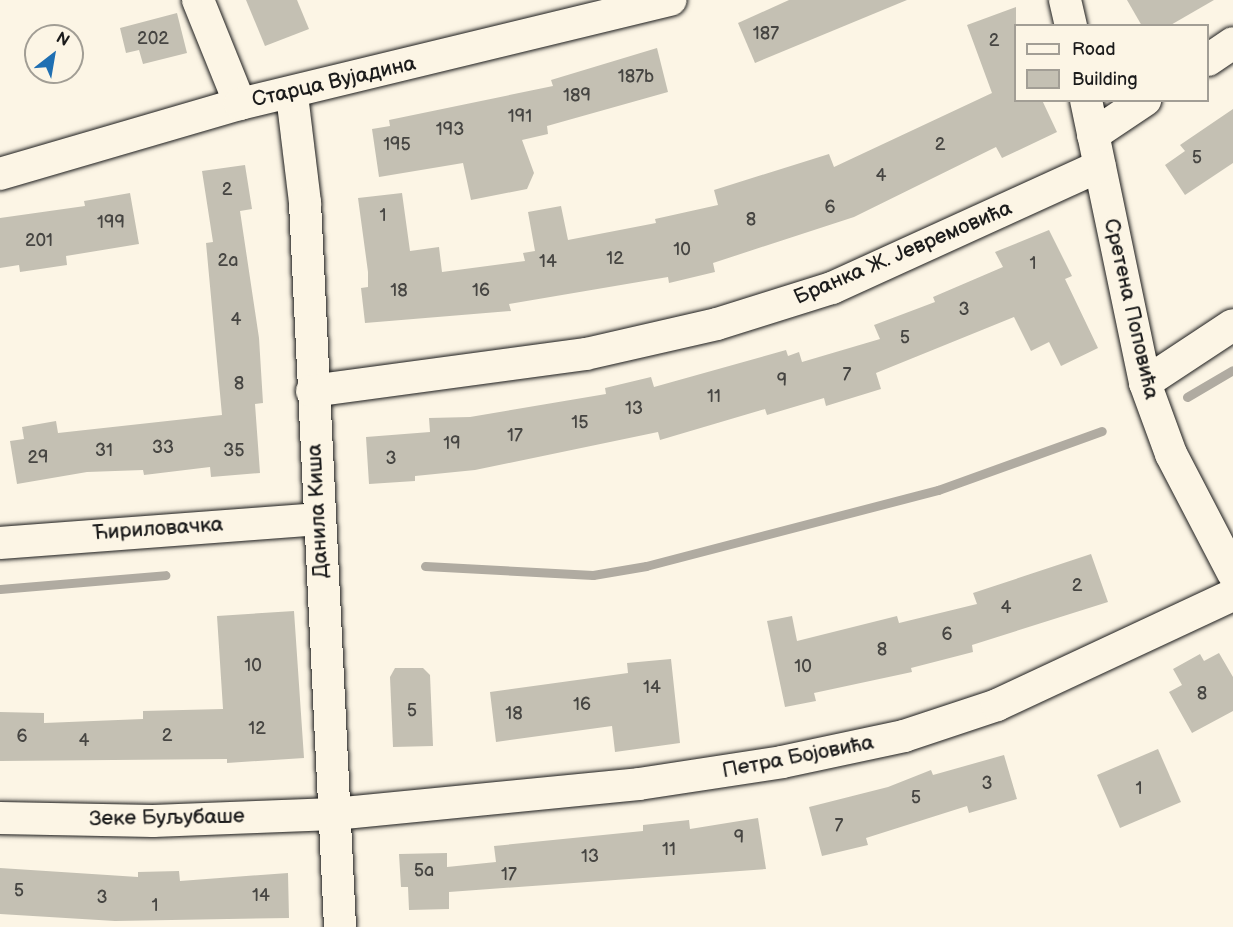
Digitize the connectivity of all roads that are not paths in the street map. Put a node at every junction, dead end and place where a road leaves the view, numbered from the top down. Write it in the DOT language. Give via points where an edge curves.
graph roads {
  1 [pos="198,0"];
  2 [pos="671,0"];
  3 [pos="1065,0"];
  4 [pos="1071,24"];
  5 [pos="1233,43"];
  6 [pos="1209,59"];
  7 [pos="292,95"];
  8 [pos="1086,102"];
  9 [pos="1142,102"];
  10 [pos="240,104"];
  11 [pos="1094,135"];
  12 [pos="1100,166"];
  13 [pos="0,174"];
  14 [pos="1233,325"];
  15 [pos="1145,383"];
  16 [pos="312,391"];
  17 [pos="317,519"];
  18 [pos="0,543"];
  19 [pos="1233,573"];
  20 [pos="1233,595"];
  21 [pos="334,814"];
  22 [pos="0,818"];
  23 [pos="340,927"];
  1 -- 10 [label="street"];
  2 -- 7 [label="street, Старца Вујадина"];
  3 -- 4 [label="street"];
  5 -- 6 [label="street"];
  7 -- 10 [label="street, Старца Вујадина"];
  7 -- 16 [label="street, Данила Киша" via="304,203"];
  8 -- 11 [label="street, Сретена Поповића"];
  9 -- 11 [label="street"];
  10 -- 13 [label="street, Старца Вујадина"];
  11 -- 12 [label="street, Сретена Поповића"];
  12 -- 15 [label="street, Сретена Поповића"];
  12 -- 16 [label="street, Бранка Ж. Јевремовића" via="832,288 717,324 586,354"];
  14 -- 15 [label="street"];
  15 -- 19 [label="street, Сретена Поповића" via="1171,454"];
  16 -- 17 [label="street, Данила Киша"];
  17 -- 18 [label="street, Ћириловачка"];
  17 -- 21 [label="street, Данила Киша"];
  20 -- 21 [label="street, Петра Бојовића" via="997,705 904,736 639,784"];
  21 -- 22 [label="street, Зеке Буљубаше" via="153,821"];
  21 -- 23 [label="street, Данила Киша"];
}
